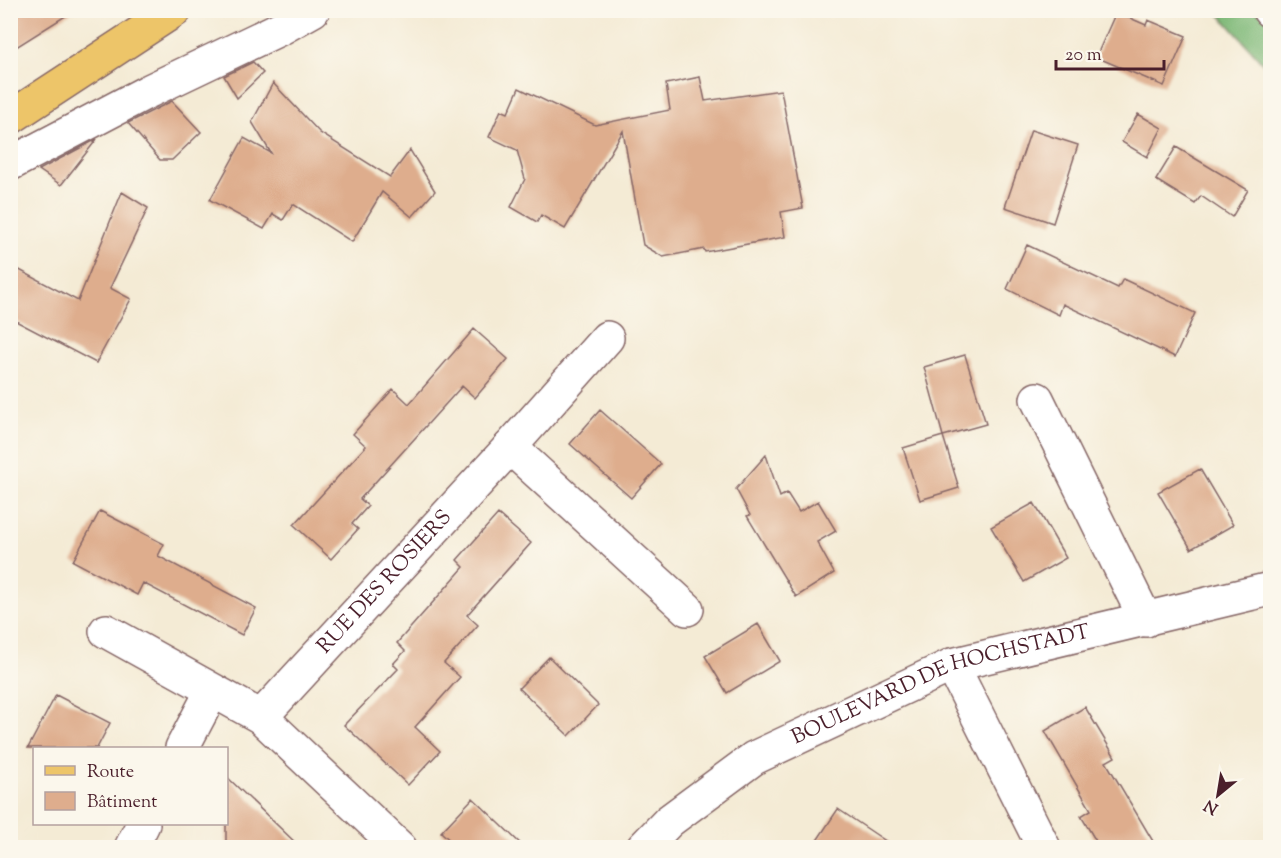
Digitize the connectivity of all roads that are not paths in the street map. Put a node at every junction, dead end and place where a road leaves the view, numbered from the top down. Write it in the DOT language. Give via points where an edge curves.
graph roads {
  1 [pos="175,10"];
  2 [pos="313,10"];
  3 [pos="10,118"];
  4 [pos="10,164"];
  5 [pos="607,338"];
  6 [pos="1037,399"];
  7 [pos="510,447"];
  8 [pos="1270,589"];
  9 [pos="687,609"];
  10 [pos="1146,620"];
  11 [pos="106,631"];
  12 [pos="952,665"];
  13 [pos="212,691"];
  14 [pos="261,717"];
  15 [pos="183,747"];
  16 [pos="143,825"];
  17 [pos="131,848"];
  18 [pos="400,848"];
  19 [pos="643,848"];
  20 [pos="1044,848"];
  1 -- 3 [label="main road"];
  2 -- 4 [label="street"];
  5 -- 7 [label="street, RUE DES ROSIERS"];
  6 -- 10 [label="street"];
  7 -- 9 [label="street"];
  7 -- 14 [label="street, RUE DES ROSIERS"];
  8 -- 10 [label="street, BOULEVARD DE HOCHSTADT"];
  10 -- 12 [label="street, BOULEVARD DE HOCHSTADT"];
  11 -- 13 [label="street"];
  12 -- 19 [label="street, BOULEVARD DE HOCHSTADT" via="754,758 669,821"];
  12 -- 20 [label="street"];
  13 -- 14 [label="street"];
  13 -- 15 [label="street"];
  14 -- 18 [label="street"];
  16 -- 17 [label="street"];
}
